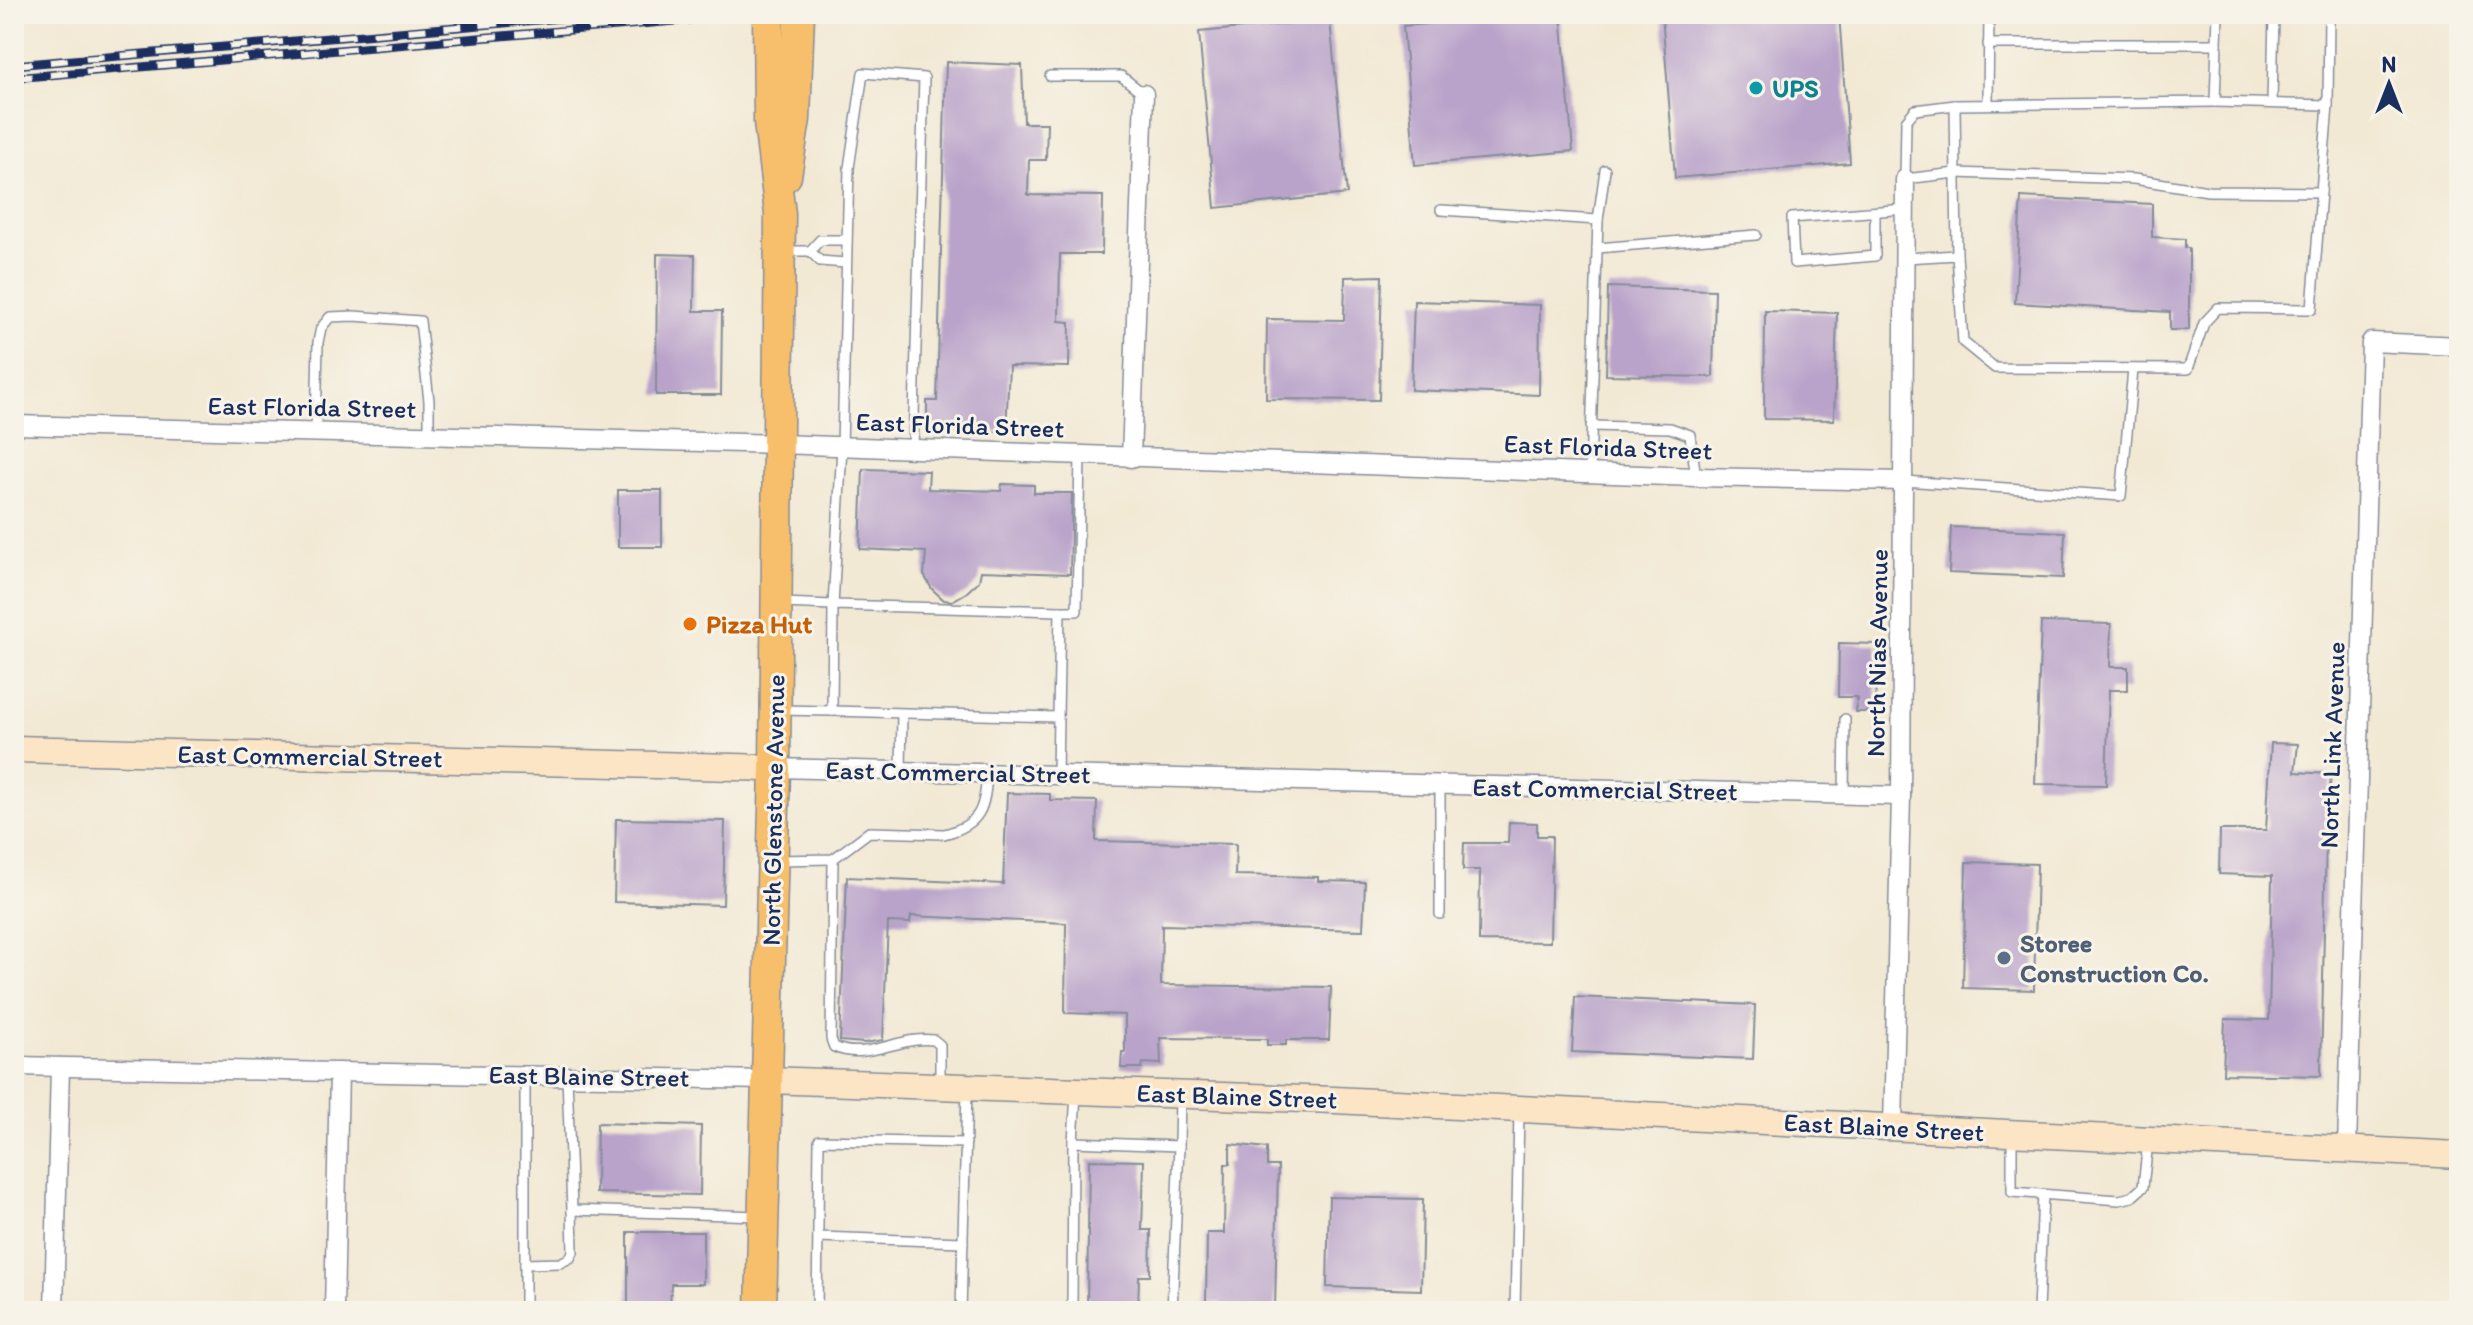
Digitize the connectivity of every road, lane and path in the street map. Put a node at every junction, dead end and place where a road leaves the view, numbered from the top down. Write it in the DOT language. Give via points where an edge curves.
graph roads {
  1 [pos="768,14"];
  2 [pos="799,14"];
  3 [pos="1989,14"];
  4 [pos="2218,14"];
  5 [pos="2274,14"];
  6 [pos="2329,14"];
  7 [pos="1988,44"];
  8 [pos="2217,44"];
  9 [pos="1050,76"];
  10 [pos="1144,94"];
  11 [pos="2215,102"];
  12 [pos="1988,103"];
  13 [pos="2272,103"];
  14 [pos="1955,105"];
  15 [pos="2328,105"];
  16 [pos="1605,170"];
  17 [pos="1956,173"];
  18 [pos="1905,179"];
  19 [pos="2321,192"];
  20 [pos="1906,209"];
  21 [pos="1441,210"];
  22 [pos="1875,212"];
  23 [pos="780,214"];
  24 [pos="1598,220"];
  25 [pos="1756,235"];
  26 [pos="846,240"];
  27 [pos="1597,248"];
  28 [pos="795,251"];
  29 [pos="1957,255"];
  30 [pos="1905,258"];
  31 [pos="846,263"];
  32 [pos="2459,346"];
  33 [pos="2133,370"];
  34 [pos="14,425"];
  35 [pos="1591,426"];
  36 [pos="316,433"];
  37 [pos="429,435"];
  38 [pos="779,444"];
  39 [pos="842,447"];
  40 [pos="913,449"];
  41 [pos="1080,456"];
  42 [pos="1131,458"];
  43 [pos="1590,473"];
  44 [pos="1696,477"];
  45 [pos="1904,481"];
  46 [pos="777,603"];
  47 [pos="833,605"];
  48 [pos="1060,611"];
  49 [pos="776,710"];
  50 [pos="832,711"];
  51 [pos="902,714"];
  52 [pos="1058,717"];
  53 [pos="1845,719"];
  54 [pos="14,749"];
  55 [pos="775,768"];
  56 [pos="901,771"];
  57 [pos="987,773"];
  58 [pos="1057,775"];
  59 [pos="1440,784"];
  60 [pos="1844,795"];
  61 [pos="1901,796"];
  62 [pos="833,859"];
  63 [pos="773,860"];
  64 [pos="1440,914"];
  65 [pos="14,1066"];
  66 [pos="60,1067"];
  67 [pos="339,1072"];
  68 [pos="525,1075"];
  69 [pos="567,1076"];
  70 [pos="767,1080"];
  71 [pos="940,1086"];
  72 [pos="968,1087"];
  73 [pos="1077,1090"];
  74 [pos="1180,1094"];
  75 [pos="1519,1108"];
  76 [pos="1893,1127"];
  77 [pos="2012,1133"];
  78 [pos="2148,1139"];
  79 [pos="1073,1142"];
  80 [pos="966,1143"];
  81 [pos="1179,1146"];
  82 [pos="2347,1149"];
  83 [pos="2459,1155"];
  84 [pos="2043,1194"];
  85 [pos="572,1210"];
  86 [pos="763,1216"];
  87 [pos="818,1237"];
  88 [pos="963,1242"];
  89 [pos="525,1264"];
  90 [pos="54,1311"];
  91 [pos="334,1311"];
  92 [pos="525,1311"];
  93 [pos="761,1311"];
  94 [pos="817,1311"];
  95 [pos="961,1311"];
  96 [pos="1072,1311"];
  97 [pos="1172,1311"];
  98 [pos="1515,1311"];
  99 [pos="2038,1311"];
  1 -- 23 [label="main road, North Glenstone Avenue" via="769,122"];
  2 -- 23 [label="main road, North Glenstone Avenue" via="795,119"];
  3 -- 7 [label="lane"];
  4 -- 8 [label="lane"];
  5 -- 13 [label="lane"];
  6 -- 15 [label="lane"];
  7 -- 8 [label="lane"];
  7 -- 12 [label="lane"];
  8 -- 11 [label="lane"];
  9 -- 10 [label="lane" via="1121,76"];
  10 -- 42 [label="street"];
  11 -- 12 [label="lane"];
  11 -- 13 [label="lane"];
  12 -- 14 [label="lane"];
  13 -- 15 [label="lane"];
  14 -- 17 [label="lane"];
  14 -- 18 [label="lane" via="1915,110 1906,121"];
  15 -- 19 [label="lane"];
  16 -- 24 [label="lane"];
  17 -- 18 [label="lane"];
  17 -- 19 [label="lane" via="2134,179 2208,191"];
  17 -- 29 [label="lane"];
  18 -- 20 [label="street, North Nias Avenue"];
  19 -- 33 [label="lane" via="2312,309 2218,308 2204,323 2188,369"];
  20 -- 22 [label="lane"];
  20 -- 30 [label="street, North Nias Avenue"];
  21 -- 24 [label="lane"];
  22 -- 22 [label="lane" via="1792,218 1794,263 1875,256"];
  23 -- 28 [label="main road, North Glenstone Avenue"];
  24 -- 27 [label="lane"];
  25 -- 27 [label="lane"];
  26 -- 28 [label="lane" via="820,240"];
  26 -- 31 [label="lane"];
  26 -- 40 [label="lane" via="849,168 863,73 924,78"];
  27 -- 35 [label="lane"];
  28 -- 31 [label="lane" via="820,261"];
  28 -- 38 [label="main road, North Glenstone Avenue"];
  29 -- 30 [label="lane"];
  29 -- 33 [label="lane" via="1963,342 1995,368"];
  30 -- 45 [label="street, North Nias Avenue"];
  31 -- 39 [label="lane"];
  32 -- 82 [label="street, North Link Avenue" via="2371,342"];
  33 -- 45 [label="lane" via="2121,496"];
  34 -- 36 [label="street, East Florida Street"];
  35 -- 43 [label="lane"];
  35 -- 44 [label="lane" via="1670,428 1690,435"];
  36 -- 37 [label="street, East Florida Street"];
  36 -- 37 [label="lane" via="321,328 330,317 354,316 420,321"];
  37 -- 38 [label="street, East Florida Street"];
  38 -- 39 [label="street, East Florida Street"];
  38 -- 46 [label="main road, North Glenstone Avenue"];
  39 -- 40 [label="street, East Florida Street"];
  39 -- 47 [label="lane"];
  40 -- 41 [label="street, East Florida Street"];
  41 -- 42 [label="street, East Florida Street"];
  41 -- 48 [label="lane" via="1077,611"];
  42 -- 43 [label="street, East Florida Street"];
  43 -- 44 [label="street, East Florida Street"];
  44 -- 45 [label="street, East Florida Street"];
  45 -- 61 [label="street, North Nias Avenue"];
  46 -- 47 [label="lane"];
  46 -- 49 [label="main road, North Glenstone Avenue"];
  47 -- 48 [label="lane"];
  47 -- 50 [label="lane"];
  48 -- 52 [label="lane"];
  49 -- 50 [label="lane"];
  49 -- 55 [label="main road, North Glenstone Avenue"];
  50 -- 51 [label="lane"];
  51 -- 52 [label="lane"];
  51 -- 56 [label="lane"];
  52 -- 58 [label="lane"];
  53 -- 60 [label="lane"];
  54 -- 55 [label="street, East Commercial Street"];
  55 -- 56 [label="street, East Commercial Street"];
  55 -- 63 [label="main road, North Glenstone Avenue"];
  56 -- 57 [label="street, East Commercial Street"];
  57 -- 58 [label="street, East Commercial Street"];
  57 -- 62 [label="lane" via="985,800 974,822 944,834 869,832"];
  58 -- 59 [label="street, East Commercial Street"];
  59 -- 60 [label="street, East Commercial Street"];
  59 -- 64 [label="lane"];
  60 -- 61 [label="street, East Commercial Street"];
  61 -- 76 [label="street, North Nias Avenue"];
  62 -- 63 [label="lane"];
  62 -- 71 [label="lane" via="832,1043 840,1050 877,1051 905,1040 934,1040 940,1045"];
  63 -- 70 [label="main road, North Glenstone Avenue"];
  65 -- 66 [label="street, East Blaine Street"];
  66 -- 67 [label="street, East Blaine Street"];
  66 -- 90 [label="street"];
  67 -- 68 [label="street, East Blaine Street"];
  67 -- 91 [label="street"];
  68 -- 69 [label="street, East Blaine Street"];
  68 -- 89 [label="lane"];
  69 -- 70 [label="street, East Blaine Street"];
  69 -- 85 [label="lane"];
  70 -- 71 [label="street, East Blaine Street"];
  70 -- 86 [label="main road, North Glenstone Avenue"];
  71 -- 72 [label="street, East Blaine Street"];
  72 -- 73 [label="street, East Blaine Street"];
  72 -- 80 [label="lane"];
  73 -- 74 [label="street, East Blaine Street"];
  73 -- 79 [label="lane"];
  74 -- 75 [label="street, East Blaine Street"];
  74 -- 81 [label="lane"];
  75 -- 76 [label="street, East Blaine Street"];
  75 -- 98 [label="lane"];
  76 -- 77 [label="street, East Blaine Street"];
  77 -- 78 [label="street, East Blaine Street"];
  77 -- 84 [label="lane" via="2012,1192"];
  78 -- 82 [label="street, East Blaine Street"];
  78 -- 84 [label="lane" via="2143,1187 2132,1197"];
  79 -- 81 [label="lane"];
  79 -- 96 [label="lane"];
  80 -- 87 [label="lane" via="819,1140"];
  80 -- 88 [label="lane"];
  81 -- 97 [label="lane"];
  82 -- 83 [label="street, East Blaine Street"];
  84 -- 99 [label="lane"];
  85 -- 86 [label="lane"];
  85 -- 89 [label="lane" via="570,1258"];
  86 -- 93 [label="main road, North Glenstone Avenue"];
  87 -- 88 [label="lane"];
  87 -- 94 [label="lane"];
  88 -- 95 [label="lane"];
  89 -- 92 [label="lane"];
}
